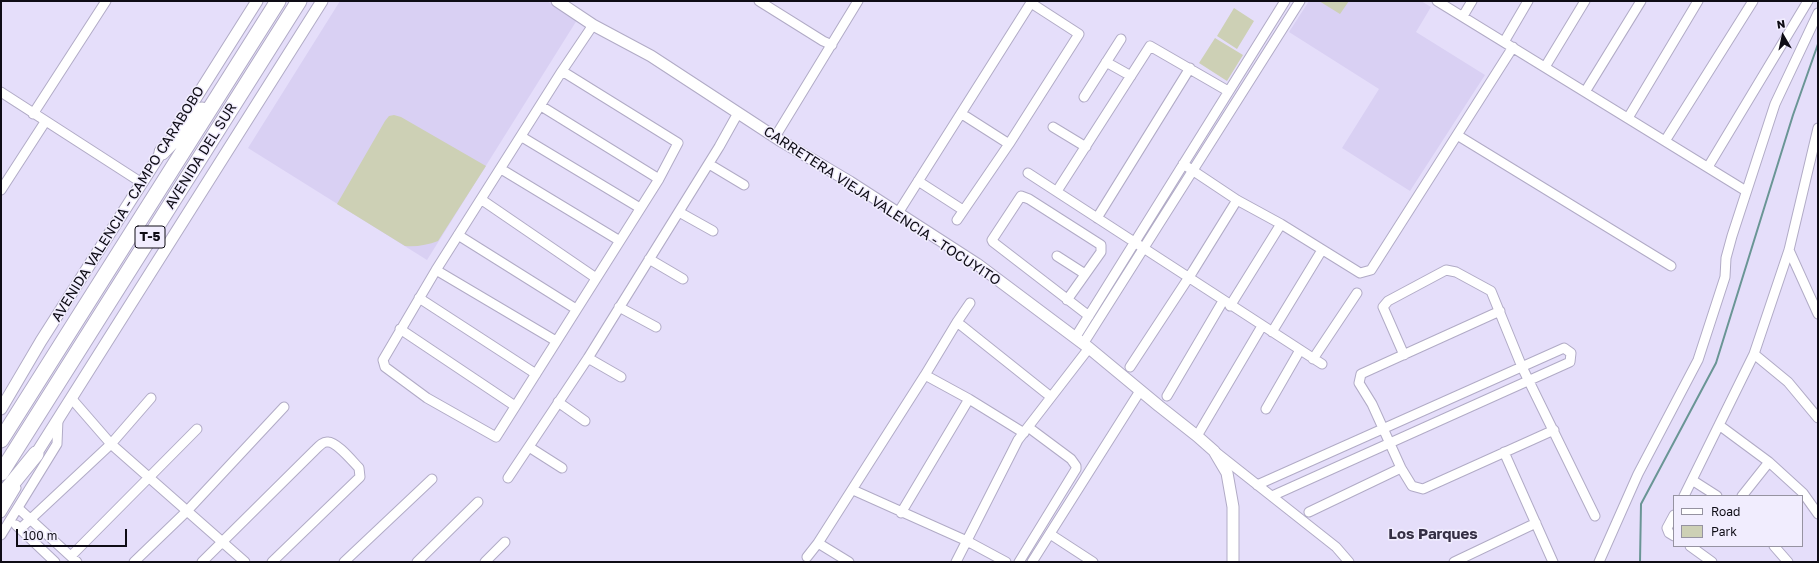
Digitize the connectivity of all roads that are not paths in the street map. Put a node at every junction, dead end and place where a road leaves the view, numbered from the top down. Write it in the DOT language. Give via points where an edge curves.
graph roads {
  1 [pos="106,1"];
  2 [pos="257,1"];
  3 [pos="278,1"];
  4 [pos="299,1"];
  5 [pos="322,1"];
  6 [pos="557,1"];
  7 [pos="759,1"];
  8 [pos="858,1"];
  9 [pos="1285,1"];
  10 [pos="1300,1"];
  11 [pos="1437,1"];
  12 [pos="1472,1"];
  13 [pos="1528,1"];
  14 [pos="1585,1"];
  15 [pos="1641,1"];
  16 [pos="1698,1"];
  17 [pos="1753,1"];
  18 [pos="1808,1"];
  19 [pos="1032,2"];
  20 [pos="1818,14"];
  21 [pos="1463,16"];
  22 [pos="593,25"];
  23 [pos="1121,39"];
  24 [pos="1504,42"];
  25 [pos="832,45"];
  26 [pos="1513,47"];
  27 [pos="1106,62"];
  28 [pos="1545,67"];
  29 [pos="1190,68"];
  30 [pos="562,71"];
  31 [pos="1131,76"];
  32 [pos="226,84"];
  33 [pos="1228,91"];
  34 [pos="1,92"];
  35 [pos="1585,92"];
  36 [pos="1084,97"];
  37 [pos="541,106"];
  38 [pos="738,113"];
  39 [pos="33,114"];
  40 [pos="962,114"];
  41 [pos="1628,118"];
  42 [pos="45,122"];
  43 [pos="1053,127"];
  44 [pos="1818,128"];
  45 [pos="1457,136"];
  46 [pos="522,137"];
  47 [pos="775,137"];
  48 [pos="1665,141"];
  49 [pos="1009,144"];
  50 [pos="1086,147"];
  51 [pos="162,152"];
  52 [pos="709,164"];
  53 [pos="1183,164"];
  54 [pos="1708,167"];
  55 [pos="500,169"];
  56 [pos="1193,170"];
  57 [pos="1028,173"];
  58 [pos="659,178"];
  59 [pos="918,182"];
  60 [pos="142,183"];
  61 [pos="744,185"];
  62 [pos="1,190"];
  63 [pos="1057,191"];
  64 [pos="1746,191"];
  65 [pos="482,200"];
  66 [pos="1237,200"];
  67 [pos="640,208"];
  68 [pos="963,210"];
  69 [pos="679,212"];
  70 [pos="898,213"];
  71 [pos="1097,218"];
  72 [pos="957,220"];
  73 [pos="1281,224"];
  74 [pos="713,231"];
  75 [pos="458,235"];
  76 [pos="620,241"];
  77 [pos="1135,242"];
  78 [pos="1143,248"];
  79 [pos="1322,250"];
  80 [pos="1789,250"];
  81 [pos="1057,256"];
  82 [pos="649,259"];
  83 [pos="1671,266"];
  84 [pos="436,270"];
  85 [pos="1085,274"];
  86 [pos="596,278"];
  87 [pos="1188,278"];
  88 [pos="683,279"];
  89 [pos="1357,293"];
  90 [pos="419,298"];
  91 [pos="1067,300"];
  92 [pos="1227,303"];
  93 [pos="970,304"];
  94 [pos="619,307"];
  95 [pos="576,309"];
  96 [pos="1500,311"];
  97 [pos="1818,314"];
  98 [pos="1089,316"];
  99 [pos="957,322"];
  100 [pos="1262,326"];
  101 [pos="656,327"];
  102 [pos="400,329"];
  103 [pos="1272,332"];
  104 [pos="556,341"];
  105 [pos="1083,343"];
  106 [pos="1300,350"];
  107 [pos="1754,354"];
  108 [pos="1404,355"];
  109 [pos="588,358"];
  110 [pos="1314,359"];
  111 [pos="1322,364"];
  112 [pos="1130,367"];
  113 [pos="1522,367"];
  114 [pos="536,374"];
  115 [pos="924,375"];
  116 [pos="621,377"];
  117 [pos="1529,380"];
  118 [pos="1140,391"];
  119 [pos="1167,396"];
  120 [pos="1051,397"];
  121 [pos="70,398"];
  122 [pos="151,398"];
  123 [pos="969,399"];
  124 [pos="558,402"];
  125 [pos="515,406"];
  126 [pos="284,408"];
  127 [pos="1,409"];
  128 [pos="1266,409"];
  129 [pos="1818,418"];
  130 [pos="58,419"];
  131 [pos="585,421"];
  132 [pos="1719,425"];
  133 [pos="197,429"];
  134 [pos="1383,429"];
  135 [pos="1026,430"];
  136 [pos="1554,430"];
  137 [pos="1197,436"];
  138 [pos="1,440"];
  139 [pos="1390,443"];
  140 [pos="111,444"];
  141 [pos="529,447"];
  142 [pos="1214,451"];
  143 [pos="1504,452"];
  144 [pos="36,454"];
  145 [pos="1769,462"];
  146 [pos="562,468"];
  147 [pos="1401,468"];
  148 [pos="1,473"];
  149 [pos="148,478"];
  150 [pos="508,478"];
  151 [pos="432,479"];
  152 [pos="1692,480"];
  153 [pos="1257,485"];
  154 [pos="853,490"];
  155 [pos="1684,495"];
  156 [pos="1716,495"];
  157 [pos="1743,495"];
  158 [pos="1272,496"];
  159 [pos="1,497"];
  160 [pos="478,502"];
  161 [pos="18,508"];
  162 [pos="187,511"];
  163 [pos="1309,512"];
  164 [pos="1,513"];
  165 [pos="901,513"];
  166 [pos="1818,514"];
  167 [pos="1595,516"];
  168 [pos="1673,517"];
  169 [pos="31,518"];
  170 [pos="11,519"];
  171 [pos="1536,523"];
  172 [pos="20,528"];
  173 [pos="1050,534"];
  174 [pos="1,535"];
  175 [pos="1673,535"];
  176 [pos="222,541"];
  177 [pos="967,541"];
  178 [pos="505,542"];
  179 [pos="818,543"];
  180 [pos="1691,547"];
  181 [pos="1775,547"];
  182 [pos="807,557"];
  183 [pos="74,559"];
  184 [pos="55,562"];
  185 [pos="134,562"];
  186 [pos="202,562"];
  187 [pos="245,562"];
  188 [pos="272,562"];
  189 [pos="344,562"];
  190 [pos="417,562"];
  191 [pos="485,562"];
  192 [pos="849,562"];
  193 [pos="956,562"];
  194 [pos="1006,562"];
  195 [pos="1019,562"];
  196 [pos="1032,562"];
  197 [pos="1093,562"];
  198 [pos="1233,562"];
  199 [pos="1349,562"];
  200 [pos="1454,562"];
  201 [pos="1553,562"];
  202 [pos="1599,562"];
  203 [pos="1712,562"];
  204 [pos="1788,562"];
  1 -- 39 [label="street"];
  2 -- 51 [label="street, AVENIDA VALENCIA - CAMPO CARABOBO / T-5"];
  3 -- 32 [label="highway, AVENIDA DEL SUR / T-5"];
  4 -- 148 [label="highway, AVENIDA DEL SUR / T-5"];
  5 -- 121 [label="street"];
  6 -- 22 [label="street, CARRETERA VIEJA VALENCIA - TOCUYITO"];
  7 -- 25 [label="street"];
  8 -- 25 [label="street"];
  9 -- 33 [label="street"];
  10 -- 56 [label="street"];
  11 -- 21 [label="street"];
  12 -- 21 [label="street"];
  13 -- 24 [label="street"];
  14 -- 28 [label="street"];
  15 -- 35 [label="street"];
  16 -- 41 [label="street"];
  17 -- 48 [label="street"];
  18 -- 54 [label="street"];
  19 -- 40 [label="street"];
  19 -- 49 [label="street" via="1079,34"];
  20 -- 64 [label="street" via="1775,104"];
  21 -- 24 [label="street"];
  22 -- 30 [label="street"];
  22 -- 38 [label="street, CARRETERA VIEJA VALENCIA - TOCUYITO" via="651,56"];
  23 -- 27 [label="street"];
  24 -- 26 [label="street"];
  25 -- 47 [label="street"];
  26 -- 28 [label="street"];
  26 -- 45 [label="street"];
  27 -- 31 [label="street"];
  27 -- 36 [label="street"];
  28 -- 35 [label="street"];
  29 -- 31 [label="street" via="1150,46"];
  29 -- 33 [label="street"];
  29 -- 71 [label="street"];
  30 -- 37 [label="street"];
  30 -- 58 [label="street" via="678,143"];
  31 -- 50 [label="street"];
  32 -- 51 [label="highway"];
  32 -- 138 [label="highway, AVENIDA DEL SUR / T-5"];
  33 -- 53 [label="street"];
  34 -- 39 [label="street"];
  35 -- 41 [label="street"];
  37 -- 46 [label="street"];
  37 -- 58 [label="street"];
  38 -- 47 [label="street, CARRETERA VIEJA VALENCIA - TOCUYITO"];
  38 -- 52 [label="street"];
  39 -- 42 [label="street"];
  40 -- 49 [label="street"];
  40 -- 59 [label="street"];
  41 -- 48 [label="street"];
  42 -- 60 [label="street"];
  42 -- 62 [label="street"];
  43 -- 50 [label="street"];
  44 -- 80 [label="street"];
  45 -- 79 [label="street" via="1371,270 1360,273"];
  45 -- 83 [label="street"];
  46 -- 55 [label="street"];
  46 -- 67 [label="street"];
  47 -- 70 [label="street, CARRETERA VIEJA VALENCIA - TOCUYITO"];
  48 -- 54 [label="street"];
  49 -- 68 [label="street"];
  50 -- 63 [label="street"];
  51 -- 60 [label="street, AVENIDA VALENCIA - CAMPO CARABOBO / T-5"];
  52 -- 61 [label="street"];
  52 -- 69 [label="street"];
  53 -- 56 [label="street"];
  53 -- 77 [label="street"];
  54 -- 64 [label="street"];
  55 -- 65 [label="street"];
  55 -- 76 [label="street"];
  56 -- 66 [label="street"];
  56 -- 78 [label="street"];
  57 -- 63 [label="street"];
  58 -- 67 [label="street"];
  59 -- 68 [label="street"];
  59 -- 70 [label="street"];
  60 -- 127 [label="street, AVENIDA VALENCIA - CAMPO CARABOBO / T-5" via="41,341"];
  63 -- 71 [label="street"];
  64 -- 202 [label="street" via="1728,251 1725,277 1698,360 1638,474"];
  65 -- 75 [label="street"];
  65 -- 86 [label="street"];
  66 -- 73 [label="street"];
  66 -- 87 [label="street"];
  67 -- 76 [label="street"];
  68 -- 72 [label="street"];
  69 -- 74 [label="street"];
  69 -- 82 [label="street"];
  70 -- 105 [label="street, CARRETERA VIEJA VALENCIA - TOCUYITO" via="977,264"];
  71 -- 77 [label="street"];
  73 -- 79 [label="street"];
  73 -- 92 [label="street"];
  75 -- 84 [label="street"];
  75 -- 95 [label="street"];
  76 -- 86 [label="street"];
  77 -- 78 [label="street"];
  77 -- 98 [label="street"];
  78 -- 87 [label="street"];
  78 -- 105 [label="street"];
  79 -- 103 [label="street"];
  80 -- 97 [label="street"];
  80 -- 107 [label="street"];
  81 -- 85 [label="street"];
  82 -- 88 [label="street"];
  82 -- 94 [label="street"];
  84 -- 90 [label="street"];
  84 -- 104 [label="street"];
  85 -- 91 [label="street"];
  85 -- 91 [label="street" via="1101,252 1100,245 1021,196 992,242"];
  86 -- 95 [label="street"];
  87 -- 92 [label="street"];
  87 -- 112 [label="street"];
  89 -- 110 [label="street"];
  90 -- 102 [label="street"];
  90 -- 114 [label="street"];
  91 -- 98 [label="street"];
  92 -- 100 [label="street"];
  92 -- 119 [label="street"];
  93 -- 99 [label="street"];
  94 -- 101 [label="street"];
  94 -- 109 [label="street"];
  95 -- 104 [label="street"];
  96 -- 108 [label="street"];
  96 -- 108 [label="street" via="1492,291 1456,272 1446,270 1384,304 1383,307"];
  96 -- 113 [label="street"];
  98 -- 105 [label="street"];
  99 -- 115 [label="street"];
  99 -- 120 [label="street"];
  100 -- 103 [label="street"];
  100 -- 137 [label="street"];
  102 -- 125 [label="street"];
  102 -- 125 [label="street" via="383,360 384,367 427,398 496,437"];
  103 -- 106 [label="street"];
  104 -- 114 [label="street"];
  105 -- 118 [label="street, CARRETERA VIEJA VALENCIA - TOCUYITO"];
  105 -- 120 [label="street"];
  106 -- 110 [label="street"];
  106 -- 128 [label="street"];
  107 -- 129 [label="street" via="1788,382"];
  107 -- 132 [label="street"];
  108 -- 134 [label="street" via="1361,374 1359,379 1359,384"];
  109 -- 116 [label="street"];
  109 -- 124 [label="street"];
  110 -- 111 [label="street"];
  113 -- 117 [label="street"];
  113 -- 117 [label="street" via="1564,348 1571,353 1570,362"];
  113 -- 134 [label="street"];
  114 -- 125 [label="street"];
  115 -- 123 [label="street"];
  115 -- 154 [label="street"];
  117 -- 136 [label="street"];
  117 -- 139 [label="street"];
  118 -- 137 [label="street, CARRETERA VIEJA VALENCIA - TOCUYITO"];
  118 -- 173 [label="street"];
  120 -- 135 [label="street"];
  121 -- 130 [label="street"];
  121 -- 140 [label="street"];
  122 -- 140 [label="street"];
  123 -- 135 [label="street"];
  123 -- 165 [label="street"];
  124 -- 131 [label="street"];
  124 -- 141 [label="street"];
  126 -- 162 [label="street"];
  130 -- 144 [label="street"];
  130 -- 161 [label="street" via="57,444"];
  132 -- 145 [label="street"];
  132 -- 152 [label="street"];
  133 -- 149 [label="street"];
  134 -- 139 [label="street"];
  134 -- 153 [label="street"];
  135 -- 177 [label="street" via="1018,440"];
  135 -- 195 [label="street" via="1071,459 1076,469"];
  136 -- 143 [label="street"];
  136 -- 167 [label="street"];
  137 -- 142 [label="street, CARRETERA VIEJA VALENCIA - TOCUYITO"];
  139 -- 147 [label="street"];
  139 -- 158 [label="street"];
  140 -- 149 [label="street"];
  140 -- 169 [label="street"];
  141 -- 146 [label="street"];
  141 -- 150 [label="street"];
  142 -- 153 [label="street"];
  142 -- 198 [label="street, CARRETERA VIEJA VALENCIA - TOCUYITO" via="1227,473 1233,507"];
  143 -- 147 [label="street" via="1423,489 1412,486"];
  143 -- 171 [label="street"];
  144 -- 159 [label="highway"];
  144 -- 164 [label="street"];
  145 -- 157 [label="street"];
  145 -- 166 [label="street" via="1803,493"];
  147 -- 163 [label="street"];
  149 -- 162 [label="street"];
  149 -- 183 [label="street"];
  151 -- 189 [label="street"];
  152 -- 155 [label="street"];
  152 -- 156 [label="street"];
  153 -- 158 [label="street"];
  154 -- 165 [label="street"];
  154 -- 179 [label="street"];
  158 -- 199 [label="street" via="1336,547"];
  160 -- 190 [label="street"];
  161 -- 169 [label="street"];
  161 -- 170 [label="street"];
  162 -- 176 [label="street"];
  162 -- 185 [label="street"];
  165 -- 177 [label="street"];
  168 -- 175 [label="street" via="1667,528"];
  169 -- 172 [label="street"];
  169 -- 183 [label="street"];
  170 -- 172 [label="street"];
  170 -- 174 [label="street"];
  171 -- 200 [label="street"];
  171 -- 201 [label="street"];
  172 -- 184 [label="street"];
  173 -- 196 [label="street"];
  173 -- 197 [label="street"];
  176 -- 186 [label="street"];
  176 -- 187 [label="street"];
  176 -- 188 [label="street" via="315,450 328,442 335,444 359,468 360,477"];
  177 -- 193 [label="street"];
  177 -- 194 [label="street"];
  178 -- 191 [label="street"];
  179 -- 182 [label="street"];
  179 -- 192 [label="street"];
  180 -- 203 [label="street"];
  181 -- 204 [label="street"];
}
